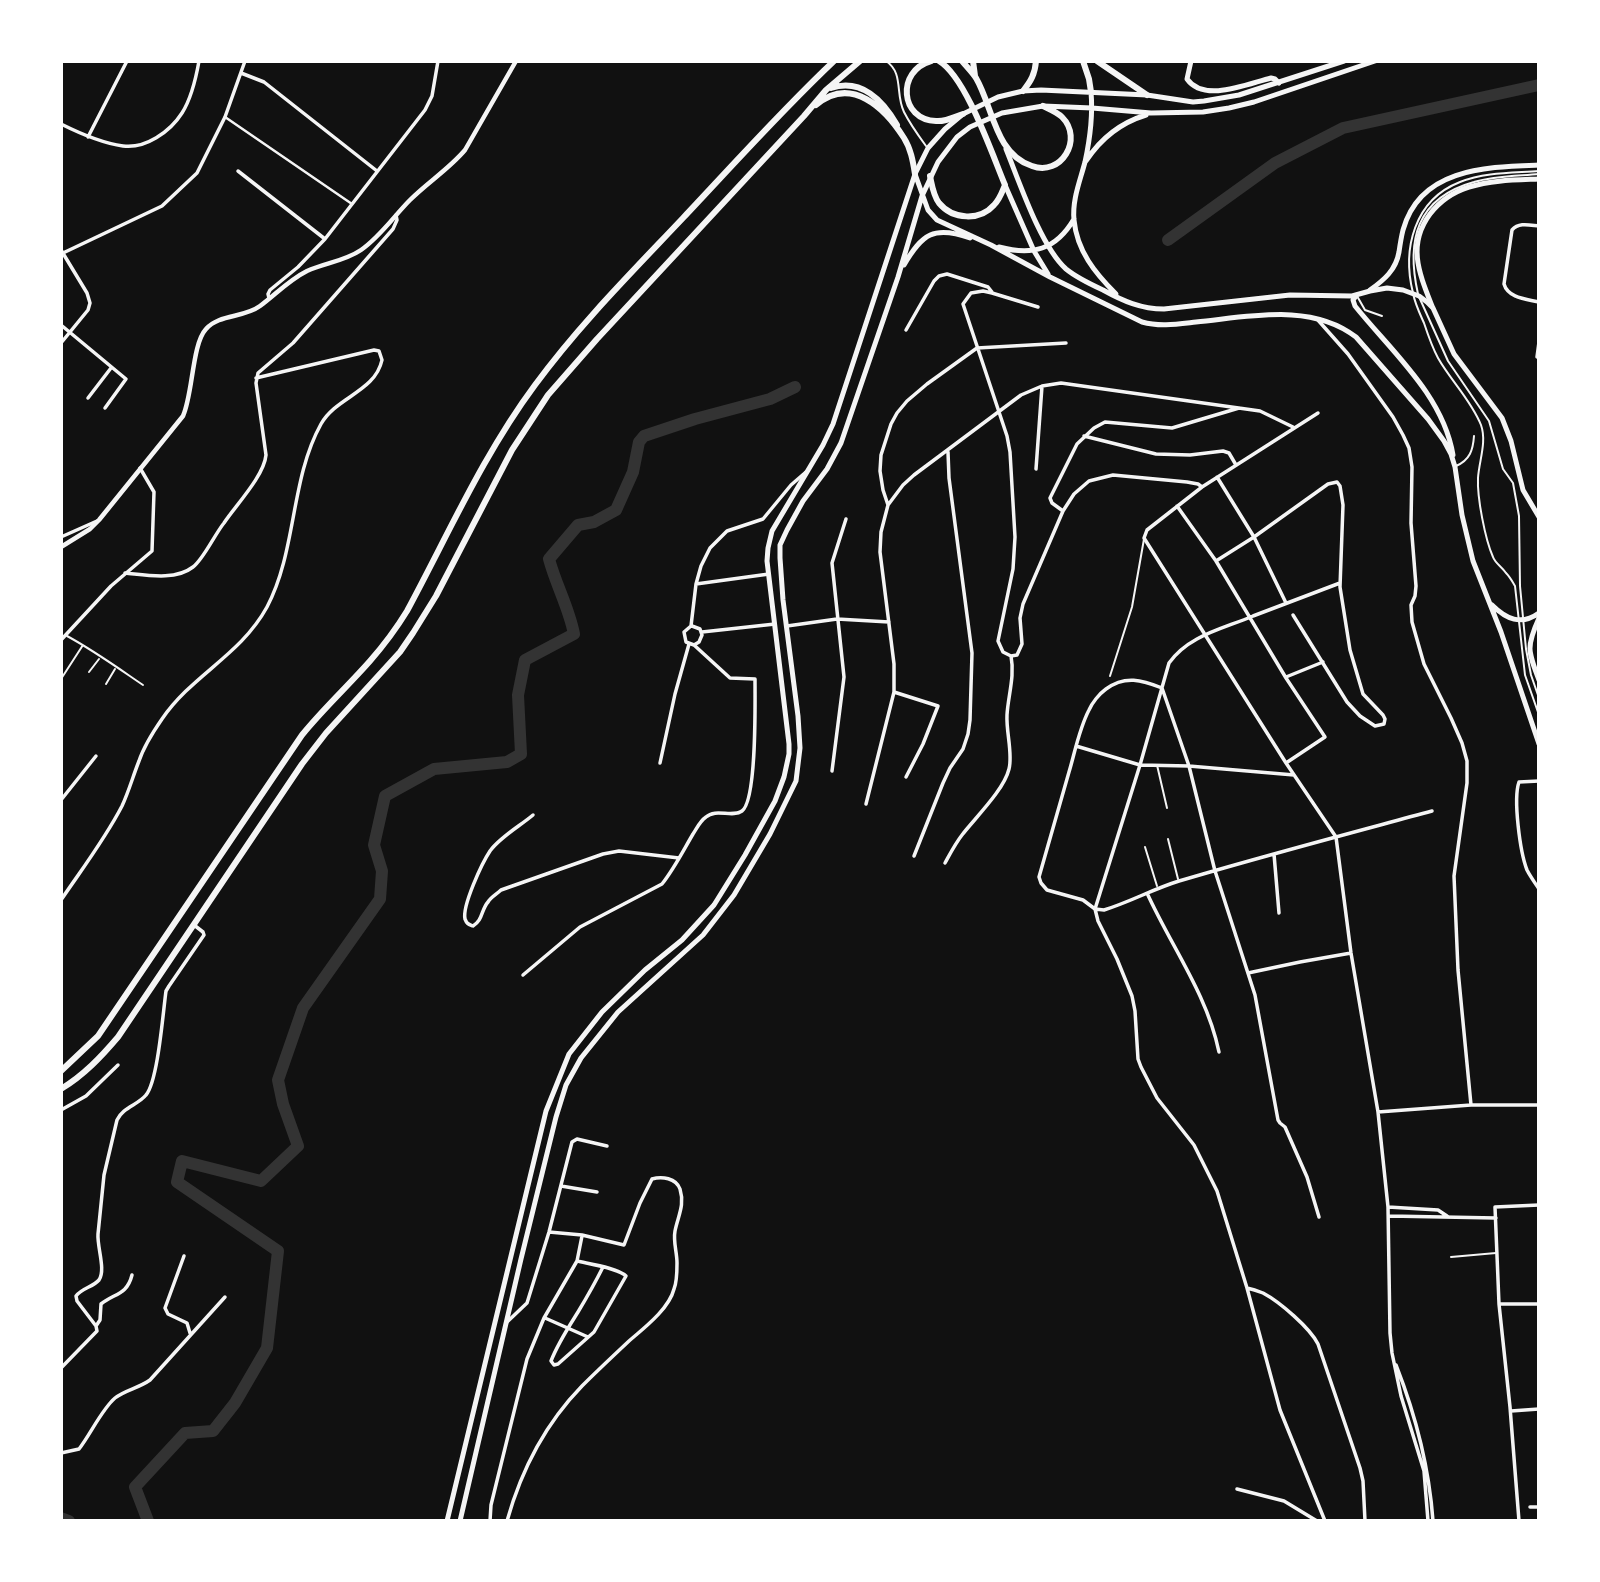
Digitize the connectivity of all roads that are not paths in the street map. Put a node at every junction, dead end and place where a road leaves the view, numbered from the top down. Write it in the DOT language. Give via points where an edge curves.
graph roads {
  1 [pos="127,61"];
  2 [pos="199,61"];
  3 [pos="245,61"];
  4 [pos="438,61"];
  5 [pos="516,61"];
  6 [pos="834,61"];
  7 [pos="886,61"];
  8 [pos="931,61"];
  9 [pos="939,61"];
  10 [pos="962,61"];
  11 [pos="973,61"];
  12 [pos="1036,61"];
  13 [pos="1083,61"];
  14 [pos="1097,61"];
  15 [pos="1191,61"];
  16 [pos="1344,61"];
  17 [pos="1375,61"];
  18 [pos="860,62"];
  19 [pos="241,73"];
  20 [pos="975,78"];
  21 [pos="1279,83"];
  22 [pos="826,90"];
  23 [pos="1023,91"];
  24 [pos="1091,92"];
  25 [pos="1147,95"];
  26 [pos="1043,106"];
  27 [pos="1092,108"];
  28 [pos="1151,113"];
  29 [pos="963,114"];
  30 [pos="804,116"];
  31 [pos="225,117"];
  32 [pos="61,124"];
  33 [pos="89,138"];
  34 [pos="905,139"];
  35 [pos="1004,144"];
  36 [pos="928,148"];
  37 [pos="1084,163"];
  38 [pos="1539,165"];
  39 [pos="377,170"];
  40 [pos="238,172"];
  41 [pos="915,174"];
  42 [pos="1539,175"];
  43 [pos="930,176"];
  44 [pos="1005,185"];
  45 [pos="922,196"];
  46 [pos="352,204"];
  47 [pos="396,215"];
  48 [pos="1074,219"];
  49 [pos="1539,226"];
  50 [pos="325,239"];
  51 [pos="991,245"];
  52 [pos="1048,246"];
  53 [pos="62,251"];
  54 [pos="1034,251"];
  55 [pos="898,277"];
  56 [pos="1050,277"];
  57 [pos="1370,291"];
  58 [pos="992,293"];
  59 [pos="1416,295"];
  60 [pos="1356,296"];
  61 [pos="269,298"];
  62 [pos="1121,299"];
  63 [pos="1539,302"];
  64 [pos="1038,307"];
  65 [pos="1433,309"];
  66 [pos="1382,316"];
  67 [pos="1317,318"];
  68 [pos="61,325"];
  69 [pos="906,330"];
  70 [pos="69,332"];
  71 [pos="1066,342"];
  72 [pos="1539,342"];
  73 [pos="61,343"];
  74 [pos="977,348"];
  75 [pos="1537,357"];
  76 [pos="111,368"];
  77 [pos="256,378"];
  78 [pos="1042,386"];
  79 [pos="88,398"];
  80 [pos="106,408"];
  81 [pos="1240,408"];
  82 [pos="999,412"];
  83 [pos="1318,413"];
  84 [pos="1293,428"];
  85 [pos="1084,436"];
  86 [pos="1474,436"];
  87 [pos="948,450"];
  88 [pos="1236,465"];
  89 [pos="1455,467"];
  90 [pos="140,468"];
  91 [pos="809,469"];
  92 [pos="1036,469"];
  93 [pos="1217,477"];
  94 [pos="1202,487"];
  95 [pos="888,505"];
  96 [pos="1177,506"];
  97 [pos="1063,511"];
  98 [pos="1539,517"];
  99 [pos="846,519"];
  100 [pos="99,520"];
  101 [pos="61,537"];
  102 [pos="1254,537"];
  103 [pos="1144,538"];
  104 [pos="61,547"];
  105 [pos="1216,561"];
  106 [pos="125,573"];
  107 [pos="769,574"];
  108 [pos="1340,583"];
  109 [pos="696,584"];
  110 [pos="1490,602"];
  111 [pos="1286,603"];
  112 [pos="1293,615"];
  113 [pos="1539,616"];
  114 [pos="1251,618"];
  115 [pos="836,619"];
  116 [pos="1521,620"];
  117 [pos="890,622"];
  118 [pos="775,624"];
  119 [pos="691,626"];
  120 [pos="787,626"];
  121 [pos="702,632"];
  122 [pos="1205,634"];
  123 [pos="65,635"];
  124 [pos="61,640"];
  125 [pos="691,644"];
  126 [pos="83,645"];
  127 [pos="1011,656"];
  128 [pos="101,657"];
  129 [pos="1323,662"];
  130 [pos="116,668"];
  131 [pos="89,672"];
  132 [pos="1110,676"];
  133 [pos="1286,678"];
  134 [pos="61,679"];
  135 [pos="1539,680"];
  136 [pos="106,684"];
  137 [pos="143,685"];
  138 [pos="1162,688"];
  139 [pos="894,692"];
  140 [pos="1539,698"];
  141 [pos="1539,715"];
  142 [pos="1539,744"];
  143 [pos="1076,746"];
  144 [pos="96,756"];
  145 [pos="660,763"];
  146 [pos="1286,763"];
  147 [pos="1140,765"];
  148 [pos="1157,765"];
  149 [pos="1189,766"];
  150 [pos="832,771"];
  151 [pos="1294,775"];
  152 [pos="906,777"];
  153 [pos="1539,781"];
  154 [pos="61,800"];
  155 [pos="866,804"];
  156 [pos="1167,808"];
  157 [pos="1432,811"];
  158 [pos="533,815"];
  159 [pos="1336,837"];
  160 [pos="1168,839"];
  161 [pos="1145,847"];
  162 [pos="1274,854"];
  163 [pos="914,856"];
  164 [pos="679,858"];
  165 [pos="945,863"];
  166 [pos="1215,871"];
  167 [pos="1178,881"];
  168 [pos="1157,888"];
  169 [pos="1539,888"];
  170 [pos="1147,893"];
  171 [pos="61,900"];
  172 [pos="1095,909"];
  173 [pos="1279,913"];
  174 [pos="192,925"];
  175 [pos="1352,953"];
  176 [pos="660,958"];
  177 [pos="669,964"];
  178 [pos="1248,973"];
  179 [pos="523,975"];
  180 [pos="1219,1052"];
  181 [pos="118,1065"];
  182 [pos="61,1071"];
  183 [pos="61,1089"];
  184 [pos="1471,1105"];
  185 [pos="1539,1105"];
  186 [pos="61,1110"];
  187 [pos="1378,1112"];
  188 [pos="607,1146"];
  189 [pos="561,1186"];
  190 [pos="597,1192"];
  191 [pos="1539,1205"];
  192 [pos="1388,1206"];
  193 [pos="1389,1216"];
  194 [pos="1318,1217"];
  195 [pos="1449,1217"];
  196 [pos="1496,1218"];
  197 [pos="549,1232"];
  198 [pos="582,1235"];
  199 [pos="1497,1253"];
  200 [pos="184,1256"];
  201 [pos="1451,1257"];
  202 [pos="577,1262"];
  203 [pos="603,1267"];
  204 [pos="132,1275"];
  205 [pos="1247,1288"];
  206 [pos="225,1297"];
  207 [pos="1499,1304"];
  208 [pos="1539,1304"];
  209 [pos="544,1318"];
  210 [pos="507,1322"];
  211 [pos="96,1326"];
  212 [pos="567,1328"];
  213 [pos="190,1333"];
  214 [pos="587,1337"];
  215 [pos="61,1368"];
  216 [pos="1539,1409"];
  217 [pos="1511,1411"];
  218 [pos="61,1453"];
  219 [pos="1237,1489"];
  220 [pos="1530,1507"];
  221 [pos="1539,1507"];
  222 [pos="447,1521"];
  223 [pos="460,1521"];
  224 [pos="490,1521"];
  225 [pos="507,1521"];
  226 [pos="1317,1521"];
  227 [pos="1325,1521"];
  228 [pos="1365,1521"];
  229 [pos="1431,1521"];
  230 [pos="1519,1521"];
  1 -- 33 [label="street"];
  2 -- 33 [label="street" via="181,115 158,137 134,146"];
  3 -- 19 [label="street"];
  4 -- 39 [label="street" via="430,103"];
  5 -- 47 [label="street" via="465,150"];
  6 -- 182 [label="highway" via="627,277 535,384 498,440 395,629 302,735 98,1036"];
  7 -- 36 [label="lane" via="897,72 903,111"];
  8 -- 29 [label="highway" via="919,66 908,80 911,107 934,121"];
  9 -- 44 [label="highway" via="965,93"];
  10 -- 20 [label="highway"];
  11 -- 20 [label="highway"];
  12 -- 23 [label="highway"];
  13 -- 24 [label="highway"];
  14 -- 25 [label="highway"];
  15 -- 21 [label="main road" via="1187,79 1207,92 1271,78"];
  16 -- 21 [label="main road"];
  17 -- 28 [label="main road" via="1254,103 1203,112"];
  18 -- 22 [label="highway"];
  19 -- 31 [label="street"];
  19 -- 39 [label="street" via="264,82"];
  20 -- 35 [label="highway"];
  21 -- 25 [label="main road" via="1204,101"];
  22 -- 30 [label="highway"];
  22 -- 34 [label="highway" via="850,85 871,93 887,108"];
  23 -- 24 [label="main road"];
  23 -- 29 [label="main road"];
  24 -- 25 [label="main road"];
  24 -- 27 [label="main road"];
  26 -- 27 [label="main road"];
  26 -- 35 [label="highway" via="1062,117 1071,133 1069,149 1060,162 1046,168 1031,166"];
  26 -- 43 [label="main road" via="1002,113 970,127 947,148"];
  27 -- 28 [label="main road"];
  27 -- 37 [label="main road"];
  28 -- 37 [label="main road" via="1112,131"];
  29 -- 36 [label="main road"];
  30 -- 34 [label="highway" via="835,94 855,94 879,110"];
  30 -- 174 [label="highway" via="548,395 512,450 413,633 302,764"];
  31 -- 46 [label="street"];
  31 -- 53 [label="street" via="197,173 168,202"];
  32 -- 33 [label="street"];
  34 -- 41 [label="highway"];
  35 -- 52 [label="main road"];
  36 -- 41 [label="main road"];
  37 -- 48 [label="main road"];
  38 -- 57 [label="main road" via="1481,169 1424,193 1410,213 1393,268"];
  39 -- 46 [label="street"];
  40 -- 50 [label="street"];
  41 -- 45 [label="main road"];
  41 -- 91 [label="main road" via="833,424"];
  42 -- 59 [label="lane" via="1474,181 1431,206 1414,240"];
  42 -- 59 [label="lane" via="1477,177 1436,196 1421,213 1409,247"];
  42 -- 65 [label="main road" via="1470,187 1451,194 1432,211 1417,250 1420,276"];
  43 -- 44 [label="highway" via="940,204 964,217 992,208"];
  43 -- 45 [label="main road"];
  44 -- 54 [label="main road"];
  45 -- 51 [label="main road" via="937,220"];
  45 -- 55 [label="main road"];
  46 -- 50 [label="street"];
  47 -- 61 [label="street" via="363,249 304,273"];
  47 -- 77 [label="street" via="393,229 293,343"];
  48 -- 52 [label="main road"];
  48 -- 62 [label="main road" via="1093,269"];
  49 -- 63 [label="street" via="1520,225 1512,230 1504,284 1511,295"];
  50 -- 61 [label="street" via="270,290"];
  51 -- 54 [label="main road"];
  51 -- 55 [label="main road" via="959,234 937,233 915,247"];
  51 -- 56 [label="main road"];
  52 -- 54 [label="main road"];
  52 -- 62 [label="main road" via="1066,269"];
  53 -- 70 [label="street" via="90,298 88,310"];
  54 -- 56 [label="main road"];
  55 -- 120 [label="main road" via="841,443 780,545"];
  56 -- 67 [label="main road" via="1147,324 1288,315"];
  57 -- 59 [label="main road" via="1391,288"];
  57 -- 60 [label="main road"];
  58 -- 64 [label="street"];
  58 -- 69 [label="street" via="988,286 947,274 939,276"];
  58 -- 74 [label="street" via="977,291 963,304"];
  59 -- 65 [label="main road"];
  59 -- 116 [label="lane" via="1448,361 1489,421 1503,468 1513,483 1519,516"];
  59 -- 116 [label="lane" via="1438,358 1475,411 1482,430 1478,478 1486,534 1493,559 1515,586"];
  60 -- 62 [label="main road" via="1290,295 1164,309"];
  60 -- 66 [label="lane" via="1365,310"];
  60 -- 89 [label="main road" via="1354,304 1415,376 1437,410 1451,442"];
  61 -- 90 [label="street" via="252,311 225,318 205,330 187,408"];
  65 -- 98 [label="main road" via="1454,354 1502,418 1523,490"];
  67 -- 89 [label="main road" via="1339,326 1361,342 1441,435"];
  67 -- 184 [label="street" via="1356,365 1409,447 1416,586 1412,622 1424,664 1467,761 1454,876"];
  68 -- 70 [label="street"];
  70 -- 73 [label="street"];
  70 -- 76 [label="street"];
  71 -- 74 [label="street"];
  72 -- 75 [label="street"];
  74 -- 82 [label="street"];
  74 -- 95 [label="street" via="927,384 897,413 881,455"];
  76 -- 79 [label="street"];
  76 -- 80 [label="street" via="126,379"];
  77 -- 106 [label="street" via="265,459 242,500 192,569 160,577"];
  77 -- 171 [label="street" via="374,350 381,354 381,364 370,382 322,421 300,483 285,559 267,607 243,642 181,695 162,719 140,757 115,819"];
  78 -- 81 [label="street" via="1060,383"];
  78 -- 82 [label="street"];
  78 -- 92 [label="street"];
  81 -- 84 [label="street" via="1260,411"];
  81 -- 85 [label="street" via="1172,428 1105,422"];
  82 -- 87 [label="street"];
  82 -- 127 [label="street" via="1010,452 1015,537 999,641 1003,652"];
  83 -- 84 [label="street"];
  84 -- 88 [label="street"];
  85 -- 88 [label="street" via="1156,454 1223,451"];
  85 -- 97 [label="street" via="1070,454 1050,498"];
  86 -- 89 [label="lane" via="1471,453"];
  87 -- 95 [label="street" via="903,485"];
  87 -- 163 [label="street" via="972,653 970,720 962,749"];
  88 -- 93 [label="street"];
  89 -- 110 [label="main road" via="1473,561"];
  90 -- 100 [label="street"];
  90 -- 106 [label="street" via="154,492 153,544 152,551"];
  91 -- 107 [label="main road" via="772,531"];
  91 -- 109 [label="street" via="763,519 727,531 710,548"];
  93 -- 94 [label="street"];
  93 -- 102 [label="street"];
  94 -- 96 [label="street"];
  94 -- 97 [label="street" via="1113,475 1090,481"];
  95 -- 117 [label="street" via="880,542"];
  96 -- 103 [label="street" via="1147,530"];
  96 -- 105 [label="street"];
  97 -- 127 [label="street" via="1023,604 1021,646 1017,655"];
  99 -- 115 [label="street" via="832,563"];
  100 -- 101 [label="street"];
  100 -- 104 [label="street"];
  102 -- 105 [label="street"];
  102 -- 108 [label="street" via="1337,482 1343,505"];
  102 -- 111 [label="street"];
  103 -- 122 [label="street"];
  103 -- 132 [label="lane" via="1132,607"];
  105 -- 114 [label="street"];
  106 -- 123 [label="street"];
  107 -- 109 [label="street"];
  107 -- 118 [label="main road"];
  108 -- 111 [label="street"];
  108 -- 129 [label="street" via="1350,650 1363,694 1383,716 1384,724 1375,726 1360,716"];
  109 -- 119 [label="street"];
  110 -- 116 [label="main road" via="1505,616"];
  110 -- 142 [label="main road"];
  111 -- 114 [label="street"];
  112 -- 129 [label="street"];
  113 -- 116 [label="main road"];
  113 -- 135 [label="main road" via="1529,651"];
  114 -- 122 [label="street"];
  114 -- 133 [label="street"];
  115 -- 117 [label="street"];
  115 -- 120 [label="street"];
  115 -- 150 [label="street" via="844,677"];
  116 -- 140 [label="lane"];
  116 -- 141 [label="lane" via="1525,675"];
  117 -- 139 [label="street"];
  118 -- 121 [label="street"];
  118 -- 176 [label="main road" via="789,744 784,777 761,828 714,905"];
  119 -- 121 [label="street"];
  119 -- 125 [label="street" via="684,636"];
  120 -- 177 [label="main road" via="800,748 796,780 734,895 703,936"];
  121 -- 125 [label="street" via="701,640"];
  122 -- 138 [label="street" via="1173,657"];
  122 -- 146 [label="street"];
  123 -- 124 [label="street"];
  123 -- 126 [label="lane"];
  125 -- 145 [label="street"];
  125 -- 164 [label="street" via="730,678 755,679 754,742 747,804 737,813 706,816"];
  126 -- 128 [label="lane"];
  126 -- 134 [label="lane"];
  127 -- 165 [label="street" via="1006,729 1009,770"];
  128 -- 130 [label="lane"];
  128 -- 131 [label="lane"];
  129 -- 133 [label="street"];
  130 -- 136 [label="lane"];
  130 -- 137 [label="lane"];
  133 -- 146 [label="street" via="1325,737"];
  138 -- 143 [label="street" via="1128,679 1106,689 1089,710"];
  138 -- 147 [label="street"];
  138 -- 149 [label="street"];
  139 -- 152 [label="street" via="938,706"];
  139 -- 155 [label="street"];
  143 -- 147 [label="street"];
  143 -- 172 [label="street" via="1039,877 1047,890 1083,900"];
  144 -- 154 [label="street"];
  146 -- 151 [label="street"];
  147 -- 148 [label="street"];
  147 -- 172 [label="street"];
  148 -- 149 [label="street"];
  148 -- 156 [label="lane"];
  149 -- 151 [label="street"];
  149 -- 166 [label="street"];
  151 -- 159 [label="street"];
  153 -- 169 [label="street" via="1517,784 1519,831 1527,869"];
  157 -- 159 [label="street"];
  158 -- 164 [label="street" via="491,850 465,911 469,925 477,925 485,904 502,890 603,853"];
  159 -- 162 [label="street"];
  159 -- 175 [label="street"];
  160 -- 167 [label="lane"];
  161 -- 168 [label="lane"];
  162 -- 166 [label="street"];
  162 -- 173 [label="street"];
  164 -- 179 [label="street" via="662,884 580,927"];
  166 -- 167 [label="street"];
  166 -- 178 [label="street"];
  167 -- 168 [label="street"];
  168 -- 170 [label="street"];
  170 -- 172 [label="street" via="1107,910"];
  170 -- 180 [label="street" via="1203,1002"];
  172 -- 205 [label="street" via="1132,996 1141,1067 1206,1167"];
  174 -- 183 [label="highway" via="118,1037 98,1061"];
  174 -- 211 [label="street" via="204,935 166,991 149,1090 117,1120 104,1175 98,1234 103,1271 98,1281 76,1296"];
  175 -- 178 [label="street"];
  175 -- 187 [label="street"];
  176 -- 177 [label="main road"];
  176 -- 222 [label="main road" via="602,1012 569,1054 546,1111"];
  177 -- 210 [label="main road" via="618,1012 566,1085"];
  178 -- 194 [label="street" via="1278,1119 1307,1177"];
  181 -- 186 [label="street" via="86,1096"];
  184 -- 185 [label="street"];
  184 -- 187 [label="street"];
  187 -- 192 [label="street"];
  188 -- 189 [label="street" via="577,1139 572,1142"];
  189 -- 190 [label="street"];
  189 -- 197 [label="street"];
  191 -- 196 [label="street" via="1495,1206"];
  192 -- 193 [label="street"];
  192 -- 195 [label="street" via="1438,1210"];
  193 -- 195 [label="street"];
  193 -- 229 [label="street" via="1392,1353 1424,1471"];
  195 -- 196 [label="street"];
  196 -- 199 [label="street"];
  197 -- 198 [label="street"];
  197 -- 210 [label="street" via="527,1303"];
  198 -- 202 [label="street"];
  198 -- 225 [label="street" via="625,1245 652,1179 670,1179 680,1189 675,1289 669,1302 553,1422 530,1459"];
  199 -- 201 [label="lane"];
  199 -- 207 [label="street"];
  200 -- 213 [label="street" via="165,1308 187,1323"];
  202 -- 203 [label="street"];
  202 -- 209 [label="street"];
  203 -- 212 [label="street"];
  203 -- 214 [label="street" via="626,1276 604,1317"];
  204 -- 211 [label="street" via="125,1291 100,1304"];
  205 -- 227 [label="street" via="1280,1410"];
  205 -- 228 [label="street" via="1264,1293 1314,1335 1360,1468"];
  206 -- 213 [label="street"];
  207 -- 208 [label="street"];
  207 -- 217 [label="street"];
  209 -- 212 [label="street"];
  209 -- 224 [label="street" via="527,1359"];
  210 -- 223 [label="main road"];
  211 -- 215 [label="street" via="94,1335"];
  212 -- 214 [label="street"];
  212 -- 214 [label="street" via="551,1361 555,1365"];
  213 -- 218 [label="street" via="150,1380 111,1402 79,1449"];
  216 -- 217 [label="street"];
  217 -- 230 [label="street"];
  219 -- 226 [label="street" via="1284,1501"];
  220 -- 221 [label="street"];
}
